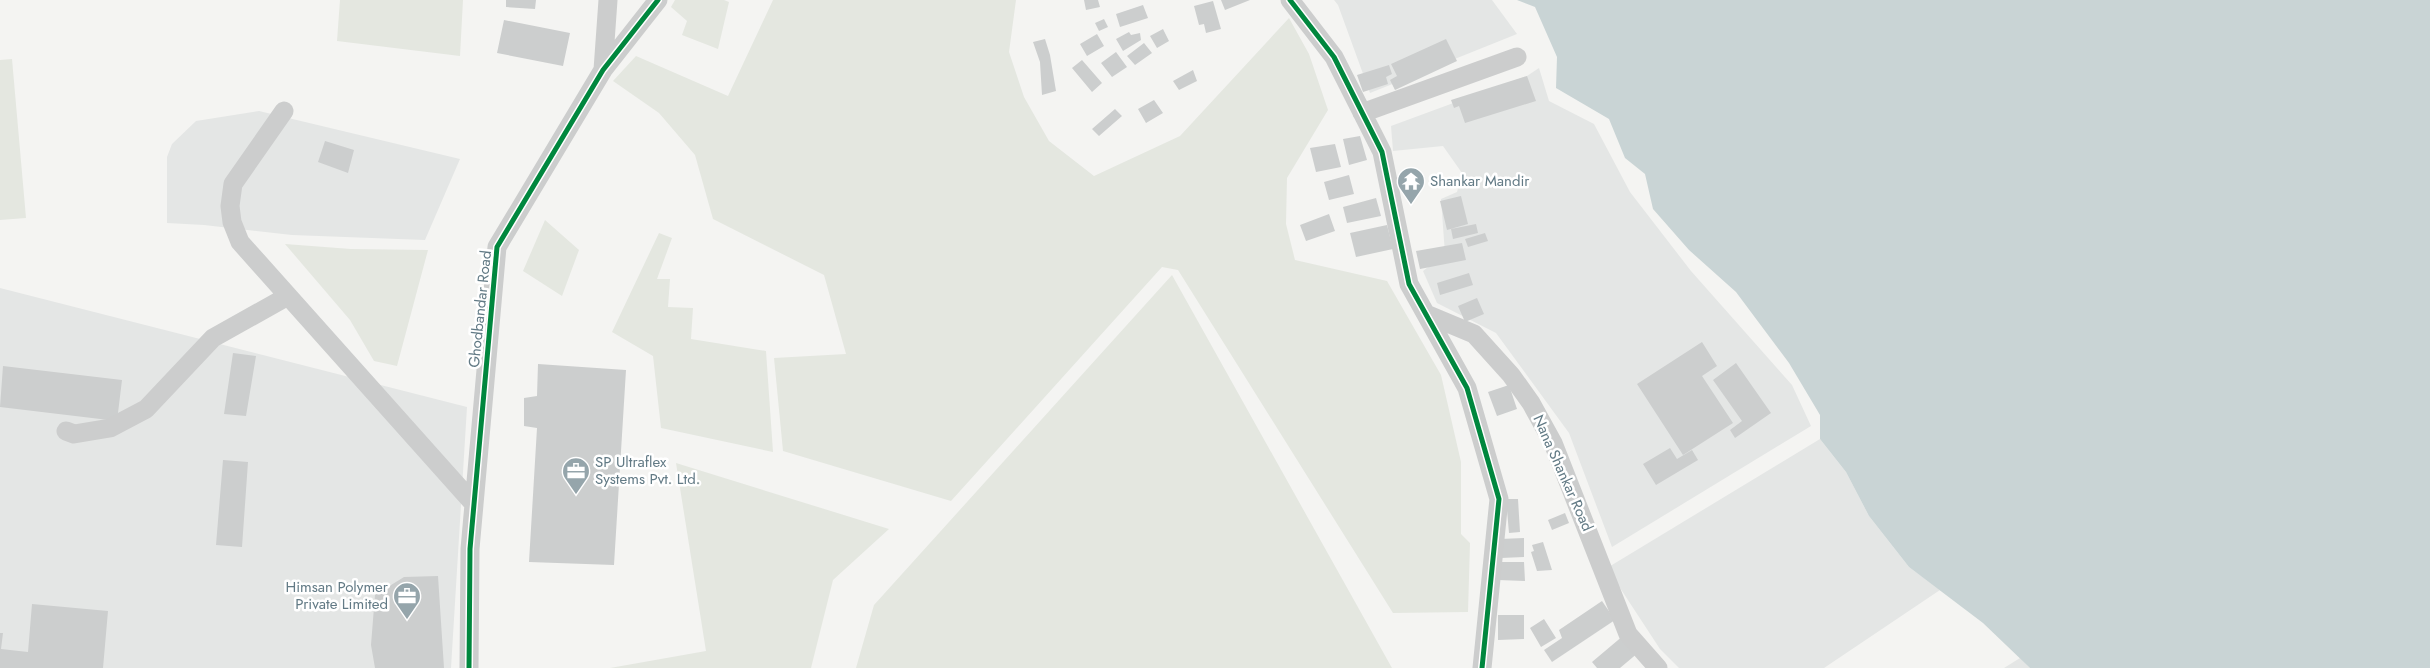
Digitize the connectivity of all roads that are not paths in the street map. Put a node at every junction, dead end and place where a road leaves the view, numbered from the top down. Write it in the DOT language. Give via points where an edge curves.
graph roads {
  1 [pos="608,0"];
  2 [pos="658,0"];
  3 [pos="1290,0"];
  4 [pos="1517,57"];
  5 [pos="603,70"];
  6 [pos="284,111"];
  7 [pos="1362,113"];
  8 [pos="288,296"];
  9 [pos="1426,314"];
  10 [pos="66,431"];
  11 [pos="474,504"];
  12 [pos="469,668"];
  13 [pos="1482,668"];
  14 [pos="1658,668"];
  1 -- 5 [label="street"];
  2 -- 5 [label="street, Ghodbandar Road"];
  3 -- 7 [label="street" via="1334,58"];
  4 -- 7 [label="street"];
  5 -- 11 [label="street, Ghodbandar Road" via="497,247"];
  6 -- 8 [label="street" via="233,184 230,206 240,242"];
  7 -- 9 [label="street" via="1382,152 1409,284"];
  8 -- 10 [label="street" via="213,338 146,409 110,428 74,434"];
  8 -- 11 [label="street"];
  9 -- 13 [label="street" via="1467,388 1500,499"];
  9 -- 14 [label="street, Nana Shankar Road" via="1474,334 1531,403 1553,443 1628,634"];
  11 -- 12 [label="street, Ghodbandar Road" via="470,549"];
}
